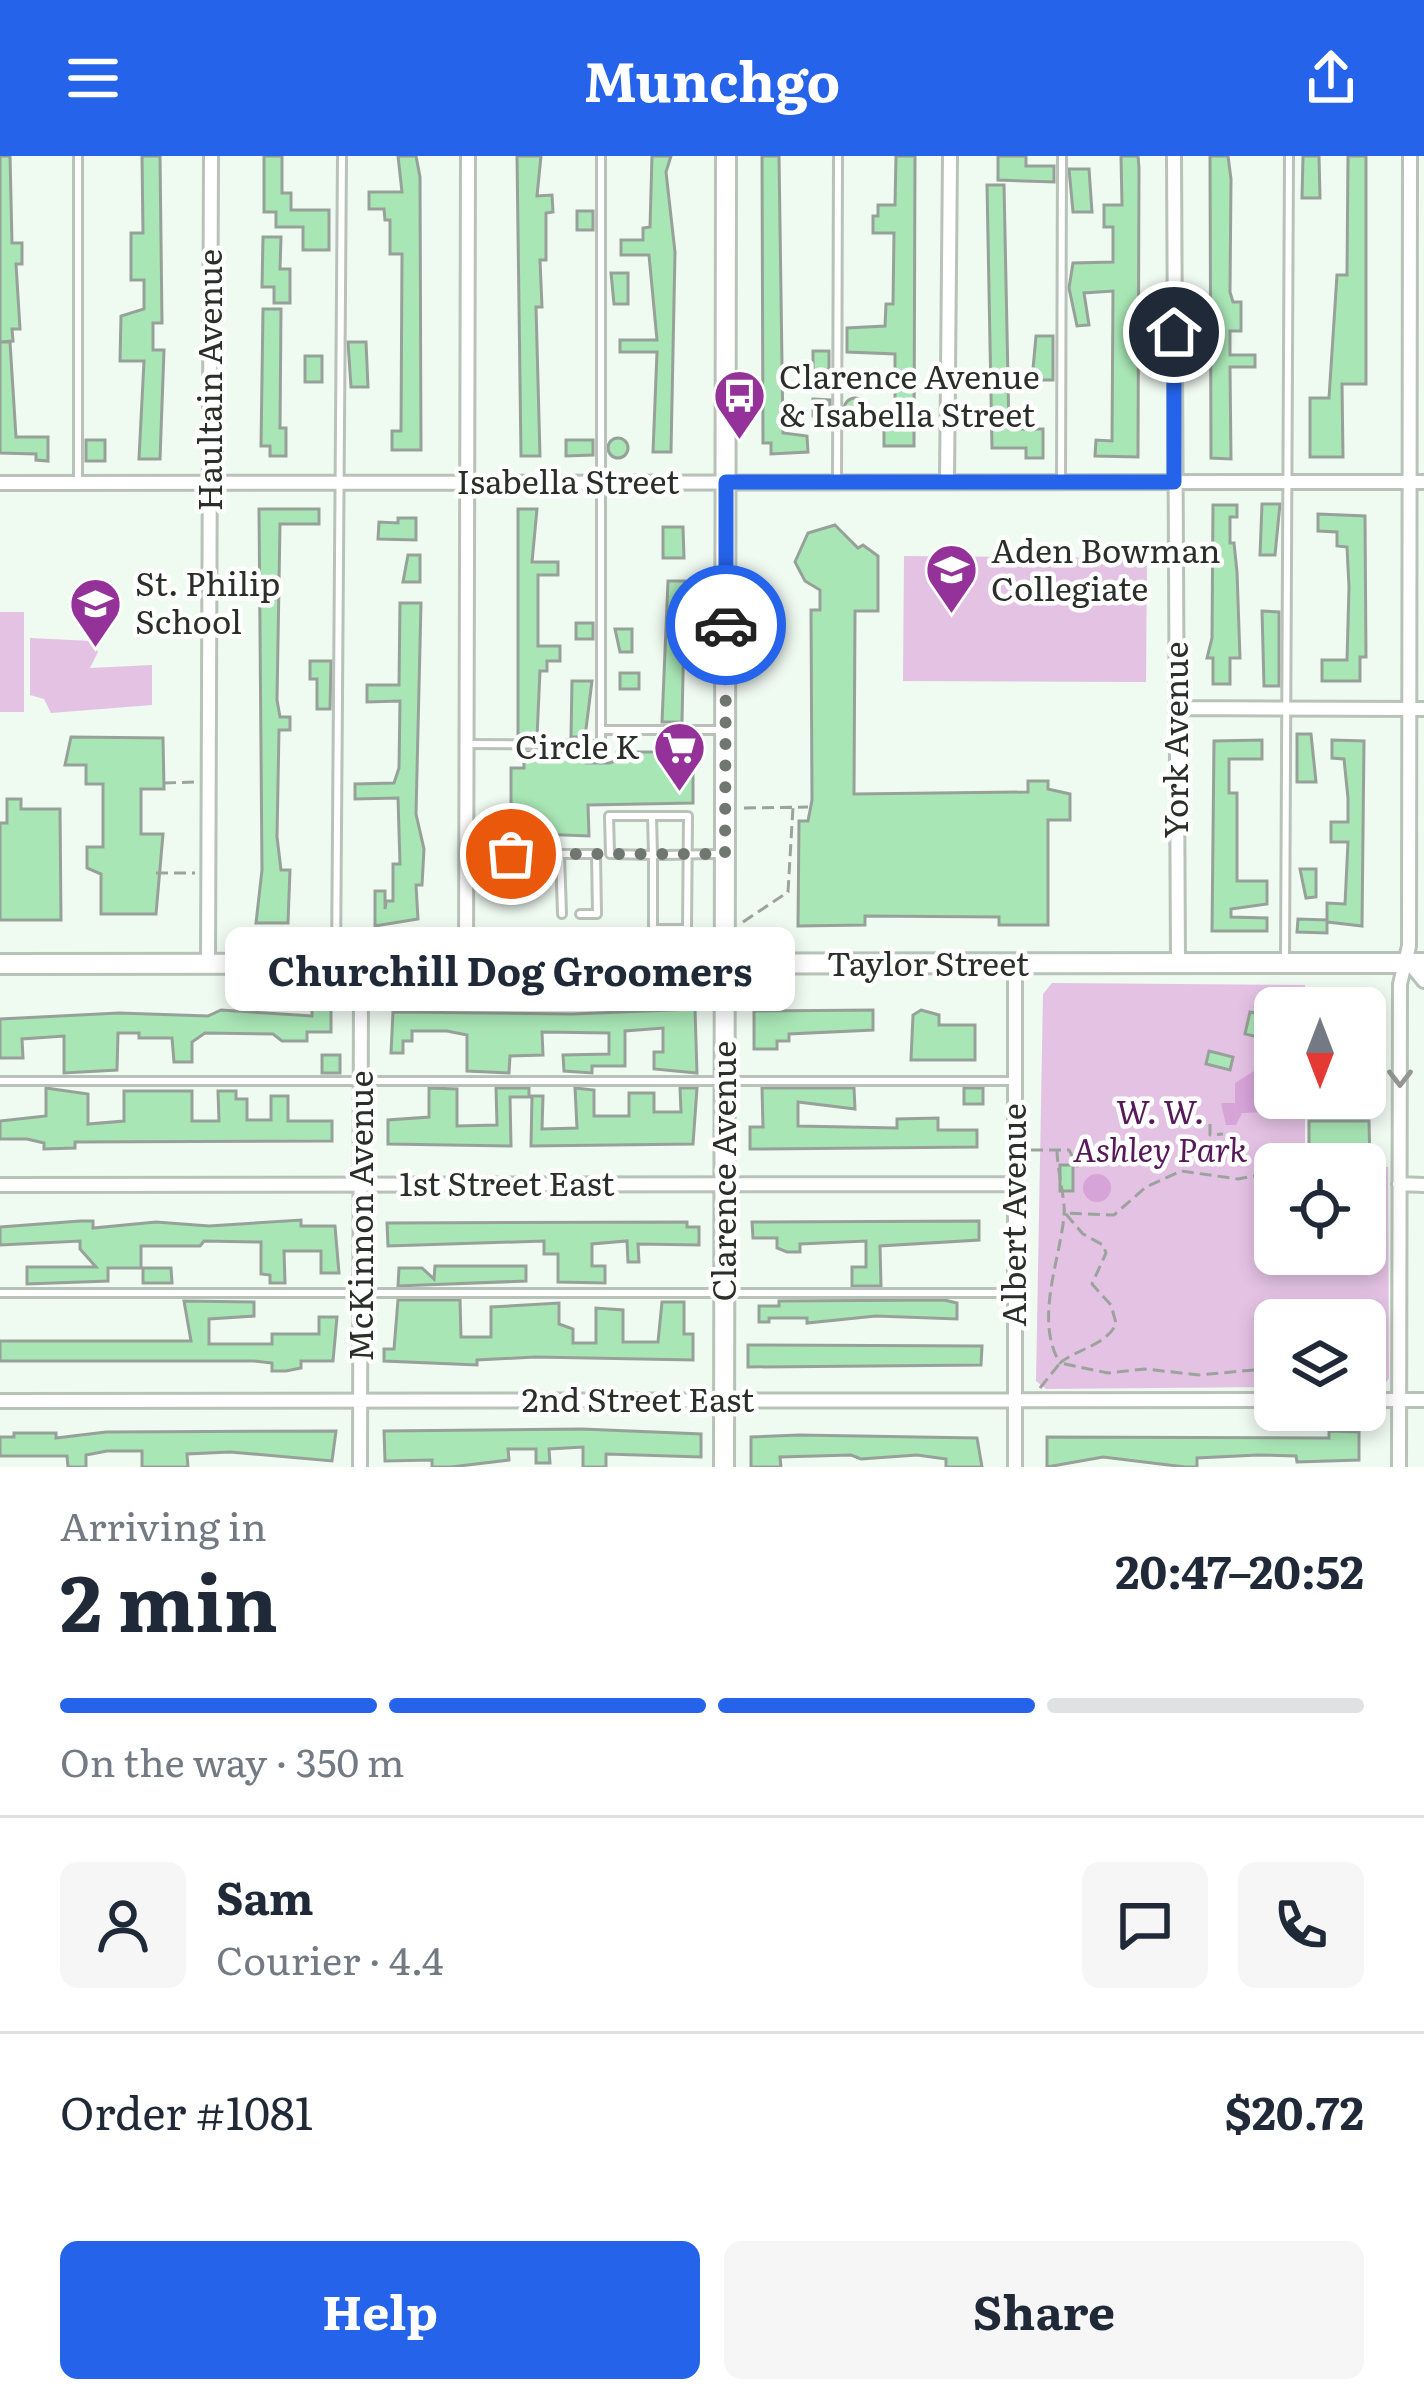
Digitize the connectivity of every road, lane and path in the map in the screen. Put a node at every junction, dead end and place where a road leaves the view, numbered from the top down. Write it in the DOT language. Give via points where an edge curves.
graph roads {
  1 [pos="78,156"];
  2 [pos="212,156"];
  3 [pos="342,156"];
  4 [pos="468,156"];
  5 [pos="602,156"];
  6 [pos="726,156"];
  7 [pos="838,156"];
  8 [pos="950,156"];
  9 [pos="1062,156"];
  10 [pos="1174,156"];
  11 [pos="1289,156"];
  12 [pos="1410,156"];
  13 [pos="603,481"];
  14 [pos="79,482"];
  15 [pos="209,482"];
  16 [pos="468,482"];
  17 [pos="726,482"];
  18 [pos="837,482"];
  19 [pos="947,482"];
  20 [pos="1061,482"];
  21 [pos="1174,482"];
  22 [pos="1286,482"];
  23 [pos="1417,482"];
  24 [pos="0,483"];
  25 [pos="340,483"];
  26 [pos="1177,708"];
  27 [pos="1286,709"];
  28 [pos="1417,710"];
  29 [pos="602,730"];
  30 [pos="725,730"];
  31 [pos="468,744"];
  32 [pos="196,782"];
  33 [pos="164,783"];
  34 [pos="808,806"];
  35 [pos="742,808"];
  36 [pos="793,808"];
  37 [pos="652,816"];
  38 [pos="511,854"];
  39 [pos="560,854"];
  40 [pos="596,854"];
  41 [pos="610,854"];
  42 [pos="725,854"];
  43 [pos="653,855"];
  44 [pos="688,855"];
  45 [pos="156,873"];
  46 [pos="196,873"];
  47 [pos="562,914"];
  48 [pos="580,914"];
  49 [pos="741,923"];
  50 [pos="1285,963"];
  51 [pos="1417,963"];
  52 [pos="0,964"];
  53 [pos="208,964"];
  54 [pos="336,964"];
  55 [pos="361,964"];
  56 [pos="466,964"];
  57 [pos="724,964"];
  58 [pos="1016,964"];
  59 [pos="1178,964"];
  60 [pos="1424,981"];
  61 [pos="360,1079"];
  62 [pos="724,1080"];
  63 [pos="0,1081"];
  64 [pos="1015,1081"];
  65 [pos="1210,1124"];
  66 [pos="1223,1134"];
  67 [pos="1013,1150"];
  68 [pos="1057,1150"];
  69 [pos="1078,1167"];
  70 [pos="1386,1174"];
  71 [pos="1254,1176"];
  72 [pos="1400,1177"];
  73 [pos="360,1184"];
  74 [pos="724,1184"];
  75 [pos="1013,1184"];
  76 [pos="0,1185"];
  77 [pos="1424,1185"];
  78 [pos="1065,1213"];
  79 [pos="0,1293"];
  80 [pos="360,1293"];
  81 [pos="725,1293"];
  82 [pos="1013,1293"];
  83 [pos="1060,1363"];
  84 [pos="1254,1370"];
  85 [pos="1386,1384"];
  86 [pos="724,1400"];
  87 [pos="1254,1400"];
  88 [pos="1386,1400"];
  89 [pos="1394,1400"];
  90 [pos="1424,1400"];
  91 [pos="0,1401"];
  92 [pos="361,1401"];
  93 [pos="1014,1401"];
  94 [pos="1041,1401"];
  95 [pos="360,1467"];
  96 [pos="724,1467"];
  97 [pos="1015,1467"];
  98 [pos="1400,1467"];
  1 -- 14 [label="lane"];
  2 -- 15 [label="street, Haultain Avenue"];
  3 -- 25 [label="lane"];
  4 -- 16 [label="street"];
  5 -- 13 [label="lane"];
  6 -- 17 [label="main road, Clarence Avenue"];
  7 -- 18 [label="lane"];
  8 -- 19 [label="street"];
  9 -- 20 [label="lane"];
  10 -- 21 [label="street, York Avenue"];
  11 -- 22 [label="lane"];
  12 -- 23 [label="street"];
  13 -- 16 [label="street, Isabella Street"];
  13 -- 17 [label="street, Isabella Street"];
  13 -- 29 [label="lane"];
  14 -- 15 [label="street, Isabella Street"];
  14 -- 24 [label="street, Isabella Street"];
  15 -- 25 [label="street, Isabella Street"];
  15 -- 53 [label="street, Haultain Avenue"];
  16 -- 25 [label="street, Isabella Street"];
  16 -- 31 [label="street"];
  17 -- 18 [label="street, Isabella Street"];
  17 -- 30 [label="main road, Clarence Avenue"];
  18 -- 19 [label="street, Isabella Street"];
  19 -- 20 [label="street, Isabella Street"];
  20 -- 21 [label="street, Isabella Street"];
  21 -- 22 [label="street, Isabella Street"];
  21 -- 26 [label="street, York Avenue"];
  22 -- 23 [label="street, Isabella Street"];
  22 -- 27 [label="lane"];
  23 -- 28 [label="street"];
  25 -- 54 [label="lane"];
  26 -- 27 [label="street"];
  26 -- 59 [label="street, York Avenue"];
  27 -- 28 [label="street"];
  27 -- 50 [label="lane"];
  28 -- 51 [label="street"];
  29 -- 30 [label="lane"];
  29 -- 31 [label="lane" via="602,745"];
  30 -- 42 [label="main road, Clarence Avenue"];
  31 -- 56 [label="street"];
  32 -- 33 [label="path"];
  34 -- 36 [label="path"];
  35 -- 36 [label="path"];
  36 -- 49 [label="path" via="788,892"];
  37 -- 41 [label="lane" via="608,816"];
  37 -- 43 [label="lane"];
  37 -- 44 [label="lane" via="688,816"];
  38 -- 39 [label="lane"];
  39 -- 40 [label="lane"];
  39 -- 47 [label="lane"];
  40 -- 41 [label="lane"];
  40 -- 48 [label="lane" via="596,914"];
  41 -- 43 [label="lane"];
  42 -- 44 [label="lane"];
  42 -- 57 [label="main road, Clarence Avenue"];
  43 -- 44 [label="lane"];
  43 -- 44 [label="lane" via="653,928 687,929"];
  45 -- 46 [label="path"];
  50 -- 51 [label="main road, Taylor Street"];
  50 -- 59 [label="main road, Taylor Street"];
  51 -- 60 [label="street"];
  51 -- 72 [label="street, one-way" via="1400,984"];
  52 -- 53 [label="main road, Taylor Street"];
  53 -- 54 [label="main road, Taylor Street"];
  54 -- 55 [label="main road, Taylor Street"];
  55 -- 56 [label="main road, Taylor Street"];
  55 -- 61 [label="street, McKinnon Avenue"];
  56 -- 57 [label="main road, Taylor Street"];
  57 -- 58 [label="main road, Taylor Street"];
  57 -- 62 [label="main road, Clarence Avenue"];
  58 -- 59 [label="main road, Taylor Street"];
  58 -- 64 [label="street, Albert Avenue"];
  61 -- 62 [label="lane"];
  61 -- 63 [label="lane"];
  61 -- 73 [label="street, McKinnon Avenue"];
  62 -- 64 [label="lane"];
  62 -- 74 [label="main road, Clarence Avenue"];
  64 -- 67 [label="street, Albert Avenue"];
  65 -- 66 [label="path" via="1210,1135"];
  67 -- 68 [label="path"];
  67 -- 75 [label="street, Albert Avenue"];
  68 -- 69 [label="path" via="1069,1150"];
  68 -- 78 [label="path"];
  70 -- 72 [label="path"];
  71 -- 78 [label="path" via="1181,1171 1146,1186 1114,1215"];
  72 -- 77 [label="street"];
  72 -- 89 [label="street"];
  73 -- 74 [label="street, 1st Street East"];
  73 -- 76 [label="street, 1st Street East"];
  73 -- 80 [label="street, McKinnon Avenue"];
  74 -- 75 [label="street, 1st Street East"];
  74 -- 81 [label="main road, Clarence Avenue"];
  75 -- 82 [label="street, Albert Avenue"];
  78 -- 83 [label="path" via="1047,1318"];
  78 -- 83 [label="path" via="1103,1245 1092,1284 1112,1305 1116,1323 1106,1339"];
  79 -- 80 [label="lane"];
  80 -- 81 [label="lane"];
  80 -- 92 [label="street, McKinnon Avenue"];
  81 -- 82 [label="lane"];
  81 -- 86 [label="main road, Clarence Avenue"];
  82 -- 93 [label="street, Albert Avenue"];
  83 -- 84 [label="path" via="1108,1373"];
  83 -- 94 [label="path" via="1040,1386"];
  85 -- 89 [label="path"];
  86 -- 92 [label="street, 2nd Street East"];
  86 -- 93 [label="street, 2nd Street East"];
  86 -- 96 [label="main road, Clarence Avenue"];
  87 -- 94 [label="street, 2nd Street East"];
  88 -- 89 [label="street"];
  89 -- 90 [label="street"];
  89 -- 98 [label="street"];
  91 -- 92 [label="street, 2nd Street East"];
  92 -- 95 [label="street, McKinnon Avenue"];
  93 -- 94 [label="street, 2nd Street East"];
  93 -- 97 [label="street, Albert Avenue"];
}
